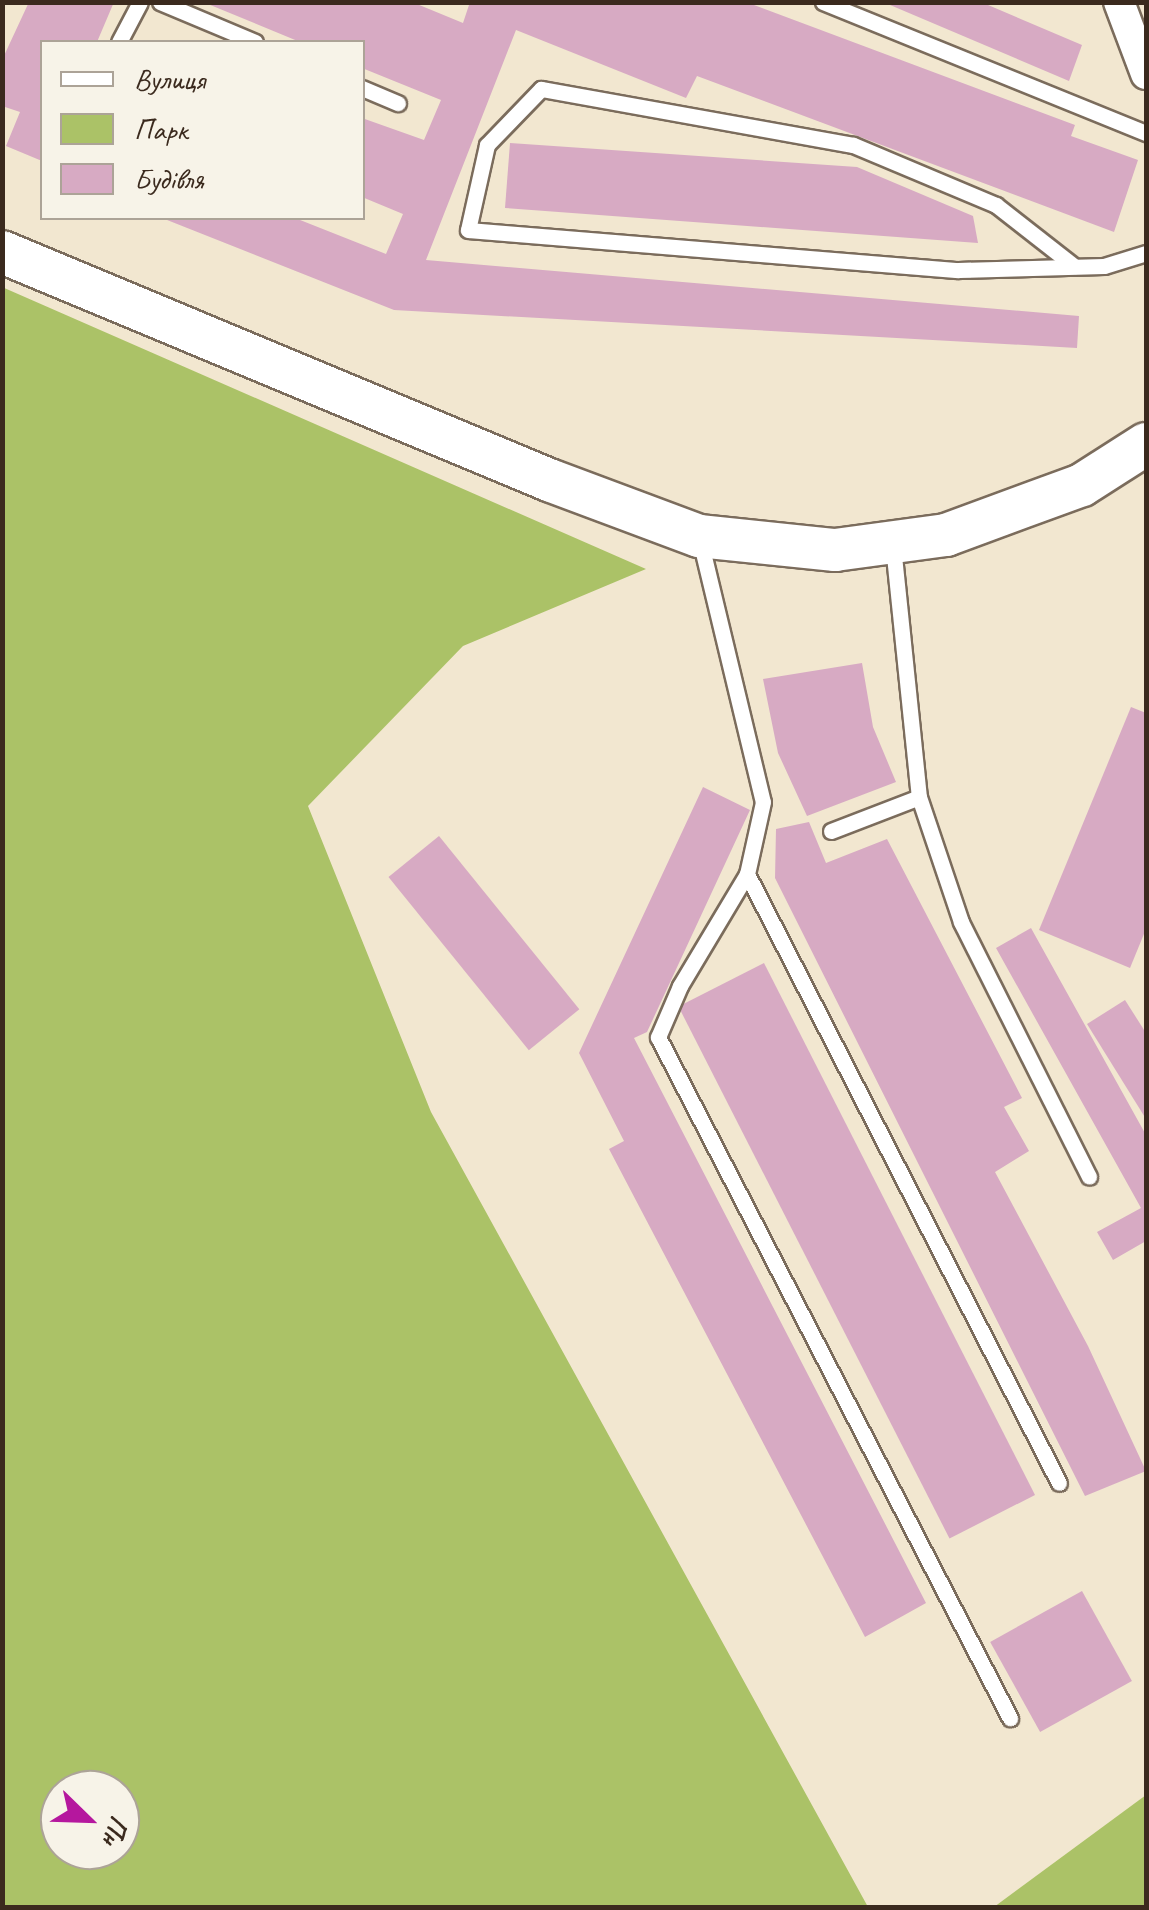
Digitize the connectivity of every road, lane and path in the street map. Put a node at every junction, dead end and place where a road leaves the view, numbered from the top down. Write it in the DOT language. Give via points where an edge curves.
graph roads {
  1 [pos="140,2"];
  2 [pos="160,2"];
  3 [pos="823,2"];
  4 [pos="1119,2"];
  5 [pos="120,40"];
  6 [pos="251,40"];
  7 [pos="1146,74"];
  8 [pos="365,89"];
  9 [pos="398,102"];
  10 [pos="1146,133"];
  11 [pos="2,252"];
  12 [pos="1146,253"];
  13 [pos="1074,266"];
  14 [pos="1146,444"];
  15 [pos="699,536"];
  16 [pos="892,542"];
  17 [pos="919,797"];
  18 [pos="832,831"];
  19 [pos="747,874"];
  20 [pos="1088,1177"];
  21 [pos="1059,1483"];
  22 [pos="1010,1718"];
  1 -- 5 [label="lane"];
  2 -- 6 [label="lane"];
  3 -- 10 [label="lane"];
  4 -- 7 [label="street"];
  8 -- 9 [label="lane"];
  11 -- 15 [label="street"];
  12 -- 13 [label="lane" via="1104,266"];
  13 -- 13 [label="lane" via="958,270 468,230 487,145 541,89 853,145 996,205"];
  14 -- 16 [label="street" via="1082,485 946,535"];
  15 -- 16 [label="street" via="836,550"];
  15 -- 19 [label="lane" via="763,802"];
  16 -- 17 [label="lane"];
  17 -- 18 [label="lane"];
  17 -- 20 [label="lane" via="961,922"];
  19 -- 21 [label="lane"];
  19 -- 22 [label="lane" via="680,986 658,1037"];
}
